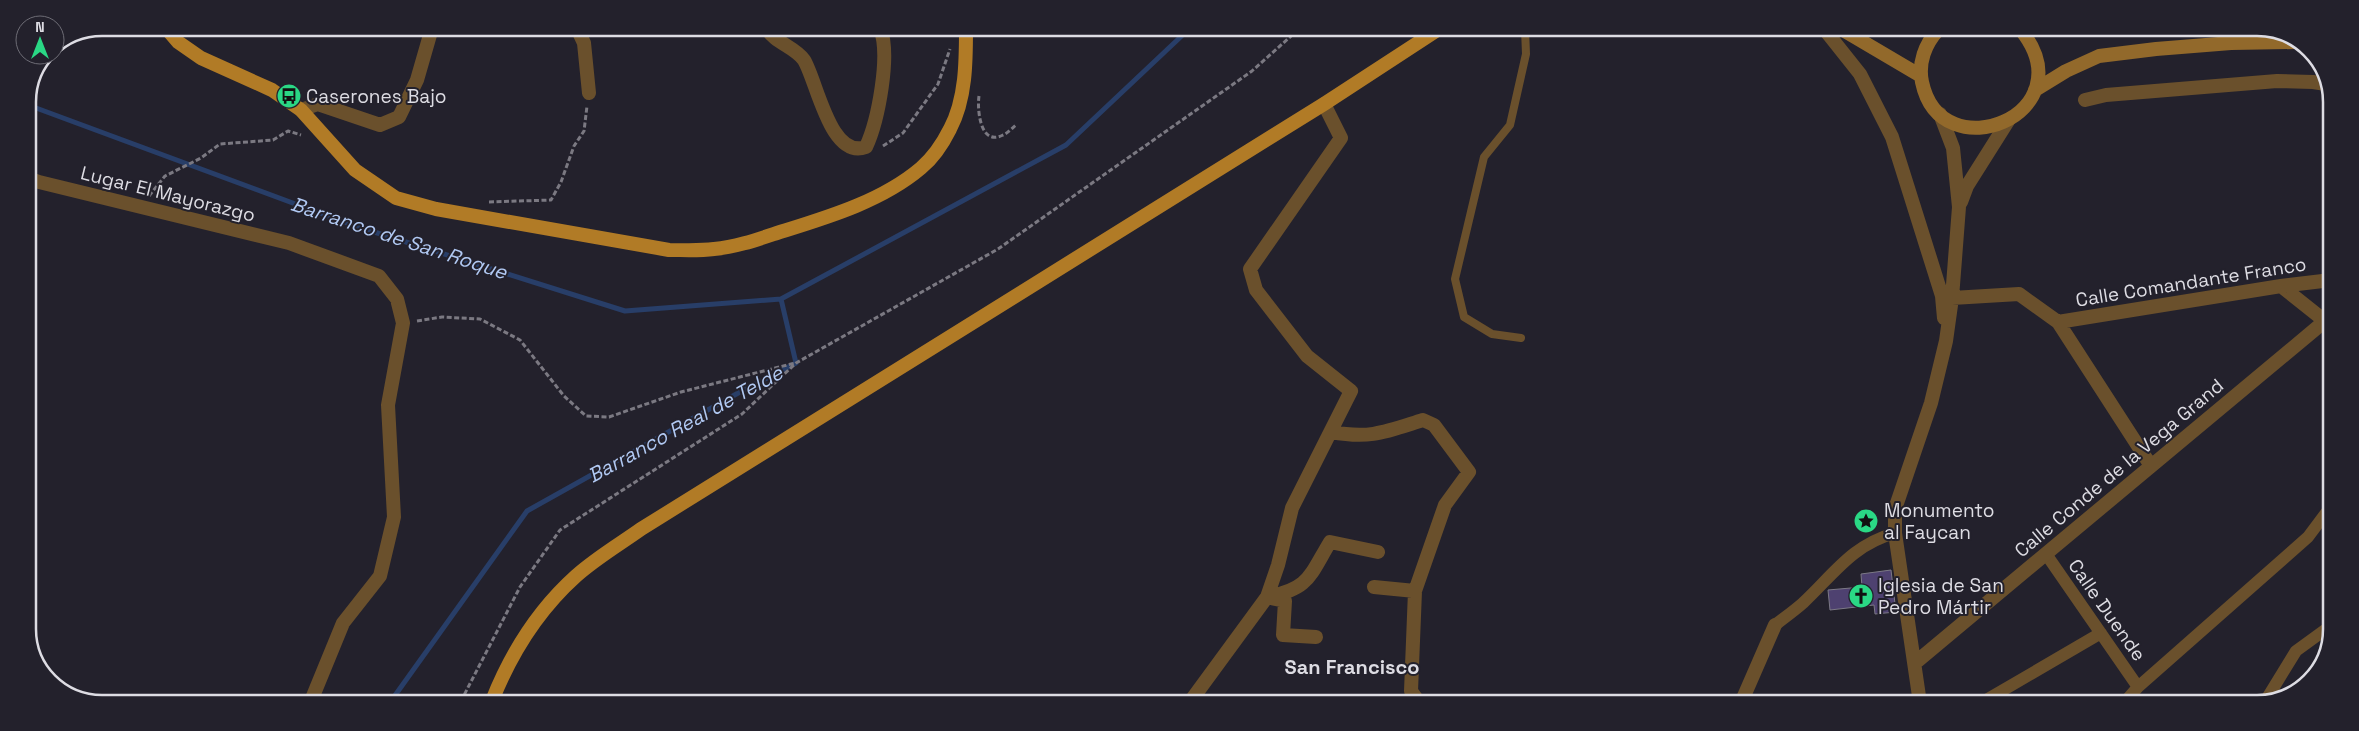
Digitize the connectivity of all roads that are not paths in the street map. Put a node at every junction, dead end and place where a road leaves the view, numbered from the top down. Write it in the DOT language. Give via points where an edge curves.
graph roads {
  1 [pos="173,36"];
  2 [pos="430,36"];
  3 [pos="581,36"];
  4 [pos="773,36"];
  5 [pos="881,36"];
  6 [pos="966,36"];
  7 [pos="1428,36"];
  8 [pos="1525,36"];
  9 [pos="1830,36"];
  10 [pos="1853,36"];
  11 [pos="1932,36"];
  12 [pos="2026,36"];
  13 [pos="2284,42"];
  14 [pos="1921,76"];
  15 [pos="2320,83"];
  16 [pos="2035,90"];
  17 [pos="589,93"];
  18 [pos="2085,100"];
  19 [pos="1324,104"];
  20 [pos="302,110"];
  21 [pos="1940,114"];
  22 [pos="2008,121"];
  23 [pos="36,181"];
  24 [pos="1959,207"];
  25 [pos="2323,281"];
  26 [pos="2280,286"];
  27 [pos="1952,298"];
  28 [pos="2323,319"];
  29 [pos="2058,322"];
  30 [pos="2323,327"];
  31 [pos="1521,338"];
  32 [pos="1946,341"];
  33 [pos="1331,432"];
  34 [pos="2152,466"];
  35 [pos="2323,518"];
  36 [pos="1895,533"];
  37 [pos="1378,552"];
  38 [pos="2046,554"];
  39 [pos="1374,587"];
  40 [pos="1415,591"];
  41 [pos="1267,597"];
  42 [pos="1775,625"];
  43 [pos="2323,632"];
  44 [pos="2101,633"];
  45 [pos="1316,637"];
  46 [pos="1914,663"];
  47 [pos="2138,687"];
  48 [pos="2270,693"];
  49 [pos="313,695"];
  50 [pos="494,695"];
  51 [pos="1195,695"];
  52 [pos="1414,695"];
  53 [pos="1744,695"];
  54 [pos="1919,695"];
  55 [pos="1995,695"];
  56 [pos="2131,695"];
  1 -- 20 [label="main road" via="201,58 272,90"];
  2 -- 20 [label="street" via="417,80 399,117 380,125 318,104"];
  3 -- 17 [label="street"];
  4 -- 5 [label="street" via="803,58 835,133 855,148 866,147 881,94"];
  6 -- 20 [label="main road" via="962,92 951,128 930,160 919,170 849,208 755,240 715,249 669,250 436,209 396,198 356,170"];
  7 -- 19 [label="main road"];
  8 -- 31 [label="lane" via="1526,54 1510,125 1484,157 1455,279 1464,317 1492,334"];
  9 -- 32 [label="street" via="1860,74 1892,137 1942,296"];
  10 -- 14 [label="main road"];
  11 -- 14 [label="main road" via="1922,56"];
  12 -- 16 [label="main road" via="2036,57"];
  13 -- 16 [label="main road" via="2156,48 2099,56 2066,70"];
  14 -- 21 [label="main road" via="1930,103"];
  15 -- 18 [label="street" via="2276,81 2106,95"];
  16 -- 22 [label="main road" via="2019,113"];
  19 -- 33 [label="street" via="1341,138 1250,269 1256,290 1307,356 1351,391"];
  19 -- 50 [label="main road" via="641,529 577,575 537,618 506,666"];
  21 -- 22 [label="main road" via="1956,124 1973,128 1991,128"];
  21 -- 24 [label="street" via="1953,148"];
  22 -- 24 [label="street" via="1967,186"];
  23 -- 49 [label="street, Lugar El Mayorazgo" via="289,242 379,276 397,299 403,323 388,405 394,516 380,576 343,623"];
  24 -- 27 [label="street"];
  25 -- 26 [label="street, Calle Comandante Franco"];
  26 -- 28 [label="street"];
  26 -- 29 [label="street, Calle Comandante Franco"];
  27 -- 29 [label="street" via="2019,294"];
  27 -- 32 [label="street"];
  29 -- 34 [label="street"];
  30 -- 34 [label="street, Calle Conde de la Vega Grand"];
  32 -- 36 [label="street" via="1931,403 1895,509"];
  33 -- 40 [label="street" via="1375,435 1423,420 1434,425 1469,472 1445,505"];
  33 -- 41 [label="street" via="1292,508"];
  34 -- 38 [label="street, Calle Conde de la Vega Grand"];
  35 -- 47 [label="street" via="2308,537"];
  36 -- 42 [label="street" via="1876,538 1850,555"];
  36 -- 46 [label="street"];
  37 -- 41 [label="street" via="1330,542 1304,584 1287,593"];
  38 -- 44 [label="street, Calle Duende"];
  38 -- 46 [label="street, Calle Conde de la Vega Grand"];
  39 -- 40 [label="street"];
  40 -- 52 [label="street" via="1411,691"];
  41 -- 45 [label="street" via="1286,601 1283,635"];
  41 -- 51 [label="street"];
  42 -- 53 [label="street"];
  43 -- 48 [label="street" via="2296,651"];
  44 -- 47 [label="street, Calle Duende"];
  44 -- 55 [label="street"];
  46 -- 54 [label="street"];
  47 -- 56 [label="street"];
}
